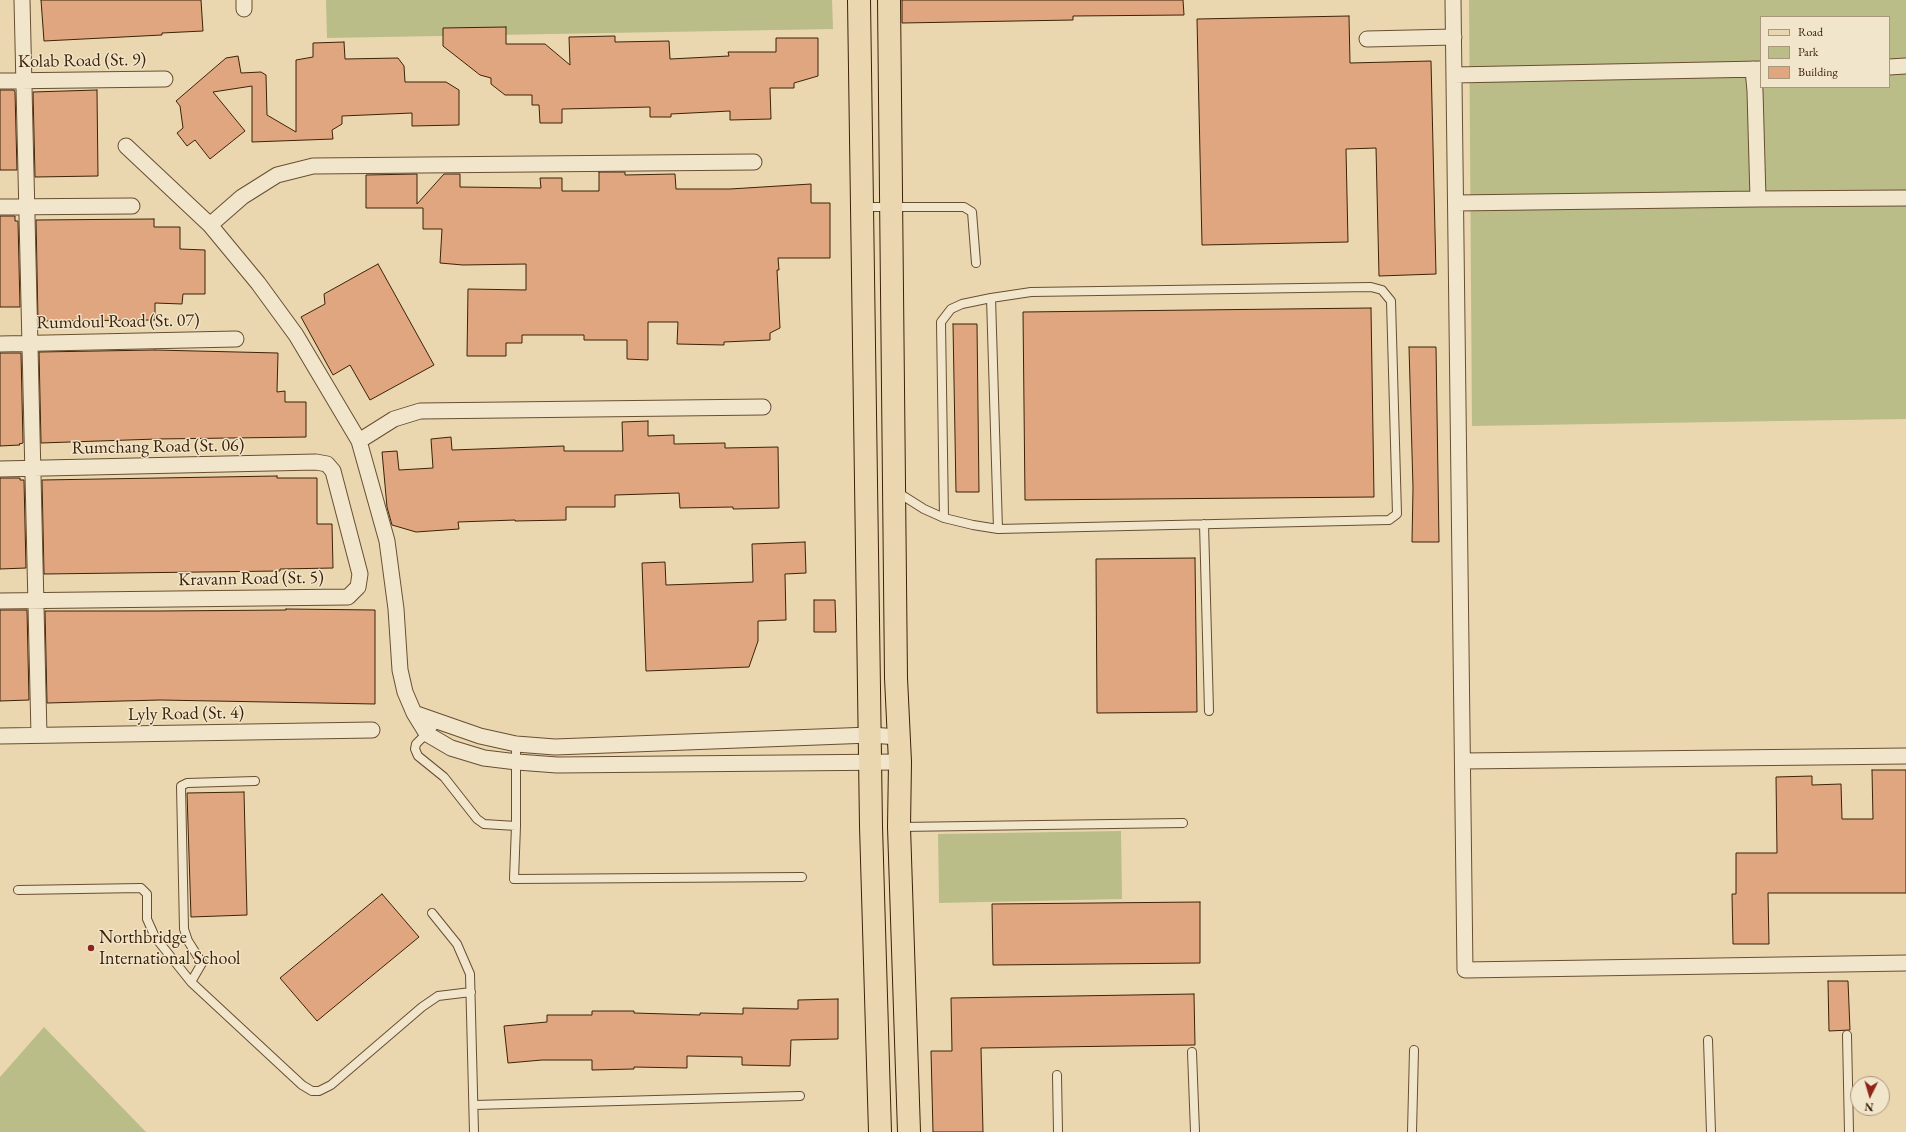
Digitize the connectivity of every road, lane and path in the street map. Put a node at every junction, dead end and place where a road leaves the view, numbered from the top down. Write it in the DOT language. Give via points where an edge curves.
graph roads {
  1 [pos="22,0"];
  2 [pos="859,0"];
  3 [pos="889,0"];
  4 [pos="1453,0"];
  5 [pos="1454,37"];
  6 [pos="1367,39"];
  7 [pos="1906,66"];
  8 [pos="1890,67"];
  9 [pos="1757,69"];
  10 [pos="1454,75"];
  11 [pos="165,79"];
  12 [pos="0,81"];
  13 [pos="24,81"];
  14 [pos="126,146"];
  15 [pos="754,162"];
  16 [pos="1906,198"];
  17 [pos="1758,199"];
  18 [pos="1456,203"];
  19 [pos="132,206"];
  20 [pos="0,207"];
  21 [pos="27,207"];
  22 [pos="862,207"];
  23 [pos="892,207"];
  24 [pos="210,225"];
  25 [pos="976,263"];
  26 [pos="991,298"];
  27 [pos="236,339"];
  28 [pos="30,343"];
  29 [pos="0,344"];
  30 [pos="763,407"];
  31 [pos="359,442"];
  32 [pos="316,462"];
  33 [pos="33,468"];
  34 [pos="0,469"];
  35 [pos="893,490"];
  36 [pos="944,518"];
  37 [pos="1204,524"];
  38 [pos="998,529"];
  39 [pos="0,601"];
  40 [pos="36,601"];
  41 [pos="1209,711"];
  42 [pos="414,713"];
  43 [pos="438,722"];
  44 [pos="372,730"];
  45 [pos="427,734"];
  46 [pos="39,735"];
  47 [pos="870,735"];
  48 [pos="0,736"];
  49 [pos="899,737"];
  50 [pos="516,744"];
  51 [pos="1906,756"];
  52 [pos="870,761"];
  53 [pos="1463,761"];
  54 [pos="517,762"];
  55 [pos="900,762"];
  56 [pos="255,781"];
  57 [pos="1183,823"];
  58 [pos="516,826"];
  59 [pos="899,827"];
  60 [pos="802,877"];
  61 [pos="18,890"];
  62 [pos="432,912"];
  63 [pos="1906,963"];
  64 [pos="191,982"];
  65 [pos="471,992"];
  66 [pos="1847,1035"];
  67 [pos="1708,1040"];
  68 [pos="1414,1050"];
  69 [pos="1192,1052"];
  70 [pos="1057,1075"];
  71 [pos="800,1096"];
  72 [pos="474,1105"];
  73 [pos="474,1132"];
  74 [pos="880,1132"];
  75 [pos="909,1132"];
  76 [pos="1058,1132"];
  77 [pos="1195,1132"];
  78 [pos="1412,1132"];
  79 [pos="1711,1132"];
  80 [pos="1849,1132"];
  1 -- 13 [label="street"];
  2 -- 22 [label="main road"];
  3 -- 23 [label="main road"];
  4 -- 5 [label="street"];
  5 -- 6 [label="street"];
  5 -- 10 [label="street"];
  7 -- 8 [label="street"];
  9 -- 10 [label="street"];
  9 -- 17 [label="street" via="1755,91"];
  10 -- 18 [label="street"];
  11 -- 13 [label="street, Kolab Road (St. 9)"];
  12 -- 13 [label="street, Kolab Road (St. 9)"];
  13 -- 21 [label="street"];
  14 -- 24 [label="street"];
  15 -- 24 [label="street" via="313,166 277,175 242,197"];
  16 -- 17 [label="street"];
  17 -- 18 [label="street"];
  18 -- 53 [label="street"];
  19 -- 21 [label="street"];
  20 -- 21 [label="street"];
  21 -- 28 [label="street"];
  22 -- 23 [label="lane"];
  22 -- 47 [label="main road"];
  23 -- 25 [label="lane" via="964,207 972,212"];
  23 -- 35 [label="main road"];
  24 -- 31 [label="street" via="296,335"];
  26 -- 36 [label="lane" via="951,309 941,322"];
  26 -- 37 [label="lane" via="1031,292 1371,287 1387,294 1391,301 1397,514 1395,517 1389,520"];
  26 -- 38 [label="lane"];
  27 -- 28 [label="street, Rumdoul Road (St. 07)"];
  28 -- 29 [label="street, Rumdoul Road (St. 07)"];
  28 -- 33 [label="street"];
  30 -- 31 [label="street" via="420,411 394,418"];
  31 -- 42 [label="street" via="387,541 396,609 400,670 405,692"];
  32 -- 33 [label="street, Rumchang Road (St. 06)"];
  32 -- 40 [label="street, Kravann Road (St. 5)" via="327,464 333,471 360,574 358,588 348,597"];
  33 -- 34 [label="street, Rumchang Road (St. 06)"];
  33 -- 40 [label="street"];
  35 -- 36 [label="lane"];
  35 -- 49 [label="main road"];
  36 -- 38 [label="lane"];
  37 -- 38 [label="lane"];
  37 -- 41 [label="lane"];
  39 -- 40 [label="street, Kravann Road (St. 5)"];
  40 -- 46 [label="street"];
  42 -- 43 [label="street"];
  42 -- 45 [label="street"];
  43 -- 45 [label="lane"];
  43 -- 50 [label="street" via="480,736"];
  44 -- 46 [label="street, Lyly Road (St. 4)"];
  45 -- 54 [label="street" via="451,748 484,758"];
  45 -- 58 [label="lane" via="416,744 418,756 444,777 478,819 490,826"];
  46 -- 48 [label="street, Lyly Road (St. 4)"];
  47 -- 49 [label="street"];
  47 -- 50 [label="street" via="555,747"];
  47 -- 52 [label="main road"];
  49 -- 55 [label="main road"];
  50 -- 54 [label="lane"];
  51 -- 53 [label="street"];
  52 -- 54 [label="street" via="557,765"];
  52 -- 55 [label="street"];
  52 -- 74 [label="main road"];
  53 -- 63 [label="street" via="1466,970"];
  54 -- 58 [label="lane"];
  55 -- 59 [label="main road"];
  56 -- 64 [label="lane" via="187,783 181,786 184,929 188,941 202,963"];
  57 -- 59 [label="lane"];
  58 -- 60 [label="lane" via="514,879"];
  59 -- 75 [label="main road"];
  61 -- 64 [label="lane" via="141,888 147,894 147,919 155,937"];
  62 -- 65 [label="lane" via="457,944 470,974"];
  64 -- 65 [label="lane" via="302,1085 312,1091 319,1091 331,1085 438,996"];
  65 -- 72 [label="lane"];
  66 -- 80 [label="lane"];
  67 -- 79 [label="lane"];
  68 -- 78 [label="lane"];
  69 -- 77 [label="lane"];
  70 -- 76 [label="lane"];
  71 -- 72 [label="lane"];
  72 -- 73 [label="lane"];
}
